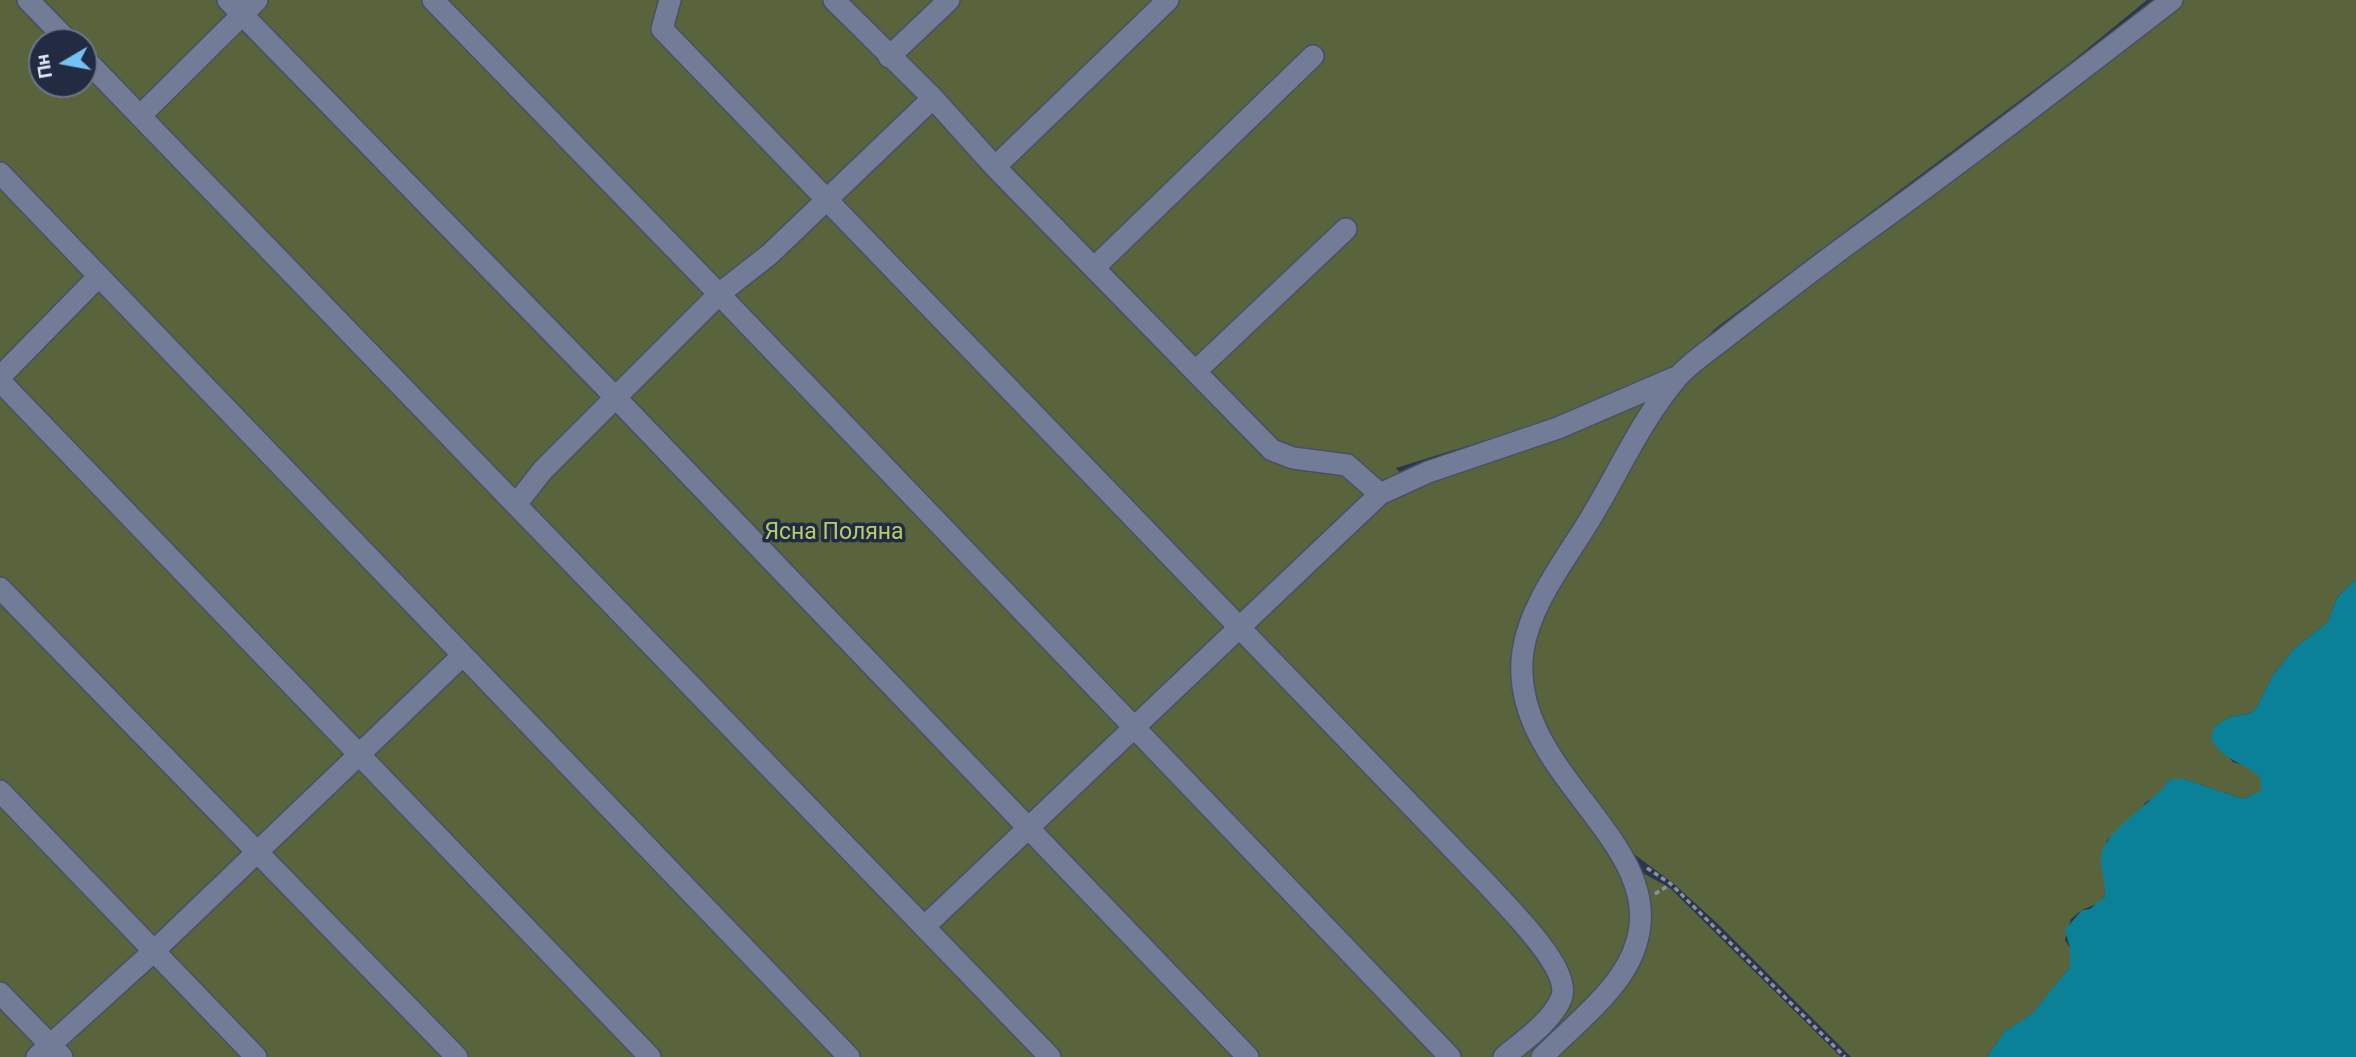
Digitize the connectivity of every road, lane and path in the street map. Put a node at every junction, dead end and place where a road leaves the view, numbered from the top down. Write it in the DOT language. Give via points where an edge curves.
graph roads {
  1 [pos="28,0"];
  2 [pos="433,0"];
  3 [pos="670,0"];
  4 [pos="834,0"];
  5 [pos="949,0"];
  6 [pos="1168,0"];
  7 [pos="2172,0"];
  8 [pos="242,5"];
  9 [pos="55,28"];
  10 [pos="1313,56"];
  11 [pos="889,57"];
  12 [pos="98,72"];
  13 [pos="933,97"];
  14 [pos="140,116"];
  15 [pos="995,167"];
  16 [pos="0,173"];
  17 [pos="828,200"];
  18 [pos="1346,229"];
  19 [pos="1095,267"];
  20 [pos="99,276"];
  21 [pos="719,293"];
  22 [pos="1196,371"];
  23 [pos="1678,376"];
  24 [pos="0,379"];
  25 [pos="617,399"];
  26 [pos="1380,494"];
  27 [pos="517,503"];
  28 [pos="0,588"];
  29 [pos="1238,627"];
  30 [pos="463,655"];
  31 [pos="1134,729"];
  32 [pos="358,754"];
  33 [pos="0,791"];
  34 [pos="1029,830"];
  35 [pos="1620,849"];
  36 [pos="256,851"];
  37 [pos="924,927"];
  38 [pos="155,951"];
  39 [pos="0,993"];
  40 [pos="50,1053"];
  41 [pos="1544,1056"];
  42 [pos="256,1057"];
  43 [pos="457,1057"];
  44 [pos="650,1057"];
  45 [pos="849,1057"];
  46 [pos="1050,1057"];
  47 [pos="1248,1057"];
  48 [pos="1450,1057"];
  49 [pos="1504,1057"];
  50 [pos="1845,1057"];
  1 -- 9 [label="street"];
  2 -- 21 [label="street"];
  3 -- 17 [label="street" via="662,29"];
  4 -- 11 [label="street"];
  5 -- 11 [label="street"];
  6 -- 15 [label="street"];
  7 -- 23 [label="street" via="1972,155 1802,277"];
  8 -- 14 [label="street"];
  8 -- 25 [label="street"];
  10 -- 19 [label="street"];
  11 -- 13 [label="street"];
  12 -- 14 [label="street"];
  13 -- 15 [label="street"];
  13 -- 17 [label="street"];
  14 -- 27 [label="street"];
  15 -- 19 [label="street"];
  16 -- 20 [label="street"];
  17 -- 21 [label="street"];
  17 -- 29 [label="street"];
  18 -- 22 [label="street"];
  19 -- 22 [label="street"];
  20 -- 24 [label="street"];
  20 -- 30 [label="street"];
  21 -- 25 [label="street"];
  21 -- 31 [label="street"];
  22 -- 26 [label="street" via="1272,450 1293,458 1347,465"];
  23 -- 26 [label="street" via="1558,428 1428,472"];
  23 -- 35 [label="street" via="1648,416 1545,592 1523,649 1522,682 1540,738 1564,778"];
  24 -- 32 [label="street"];
  25 -- 27 [label="street" via="543,470"];
  25 -- 34 [label="street"];
  26 -- 29 [label="street"];
  27 -- 37 [label="street"];
  28 -- 36 [label="street"];
  29 -- 31 [label="street"];
  29 -- 49 [label="street" via="1488,885 1551,959 1564,984 1562,998"];
  30 -- 32 [label="street"];
  30 -- 45 [label="street"];
  31 -- 34 [label="street"];
  31 -- 48 [label="street"];
  32 -- 36 [label="street"];
  32 -- 44 [label="street"];
  33 -- 38 [label="street"];
  34 -- 37 [label="street"];
  34 -- 47 [label="street"];
  35 -- 41 [label="street" via="1639,896 1639,937 1620,977"];
  35 -- 50 [label="path" via="1671,884"];
  36 -- 38 [label="street"];
  36 -- 43 [label="street"];
  37 -- 46 [label="street"];
  38 -- 40 [label="street"];
  38 -- 42 [label="street"];
  39 -- 40 [label="street"];
}
